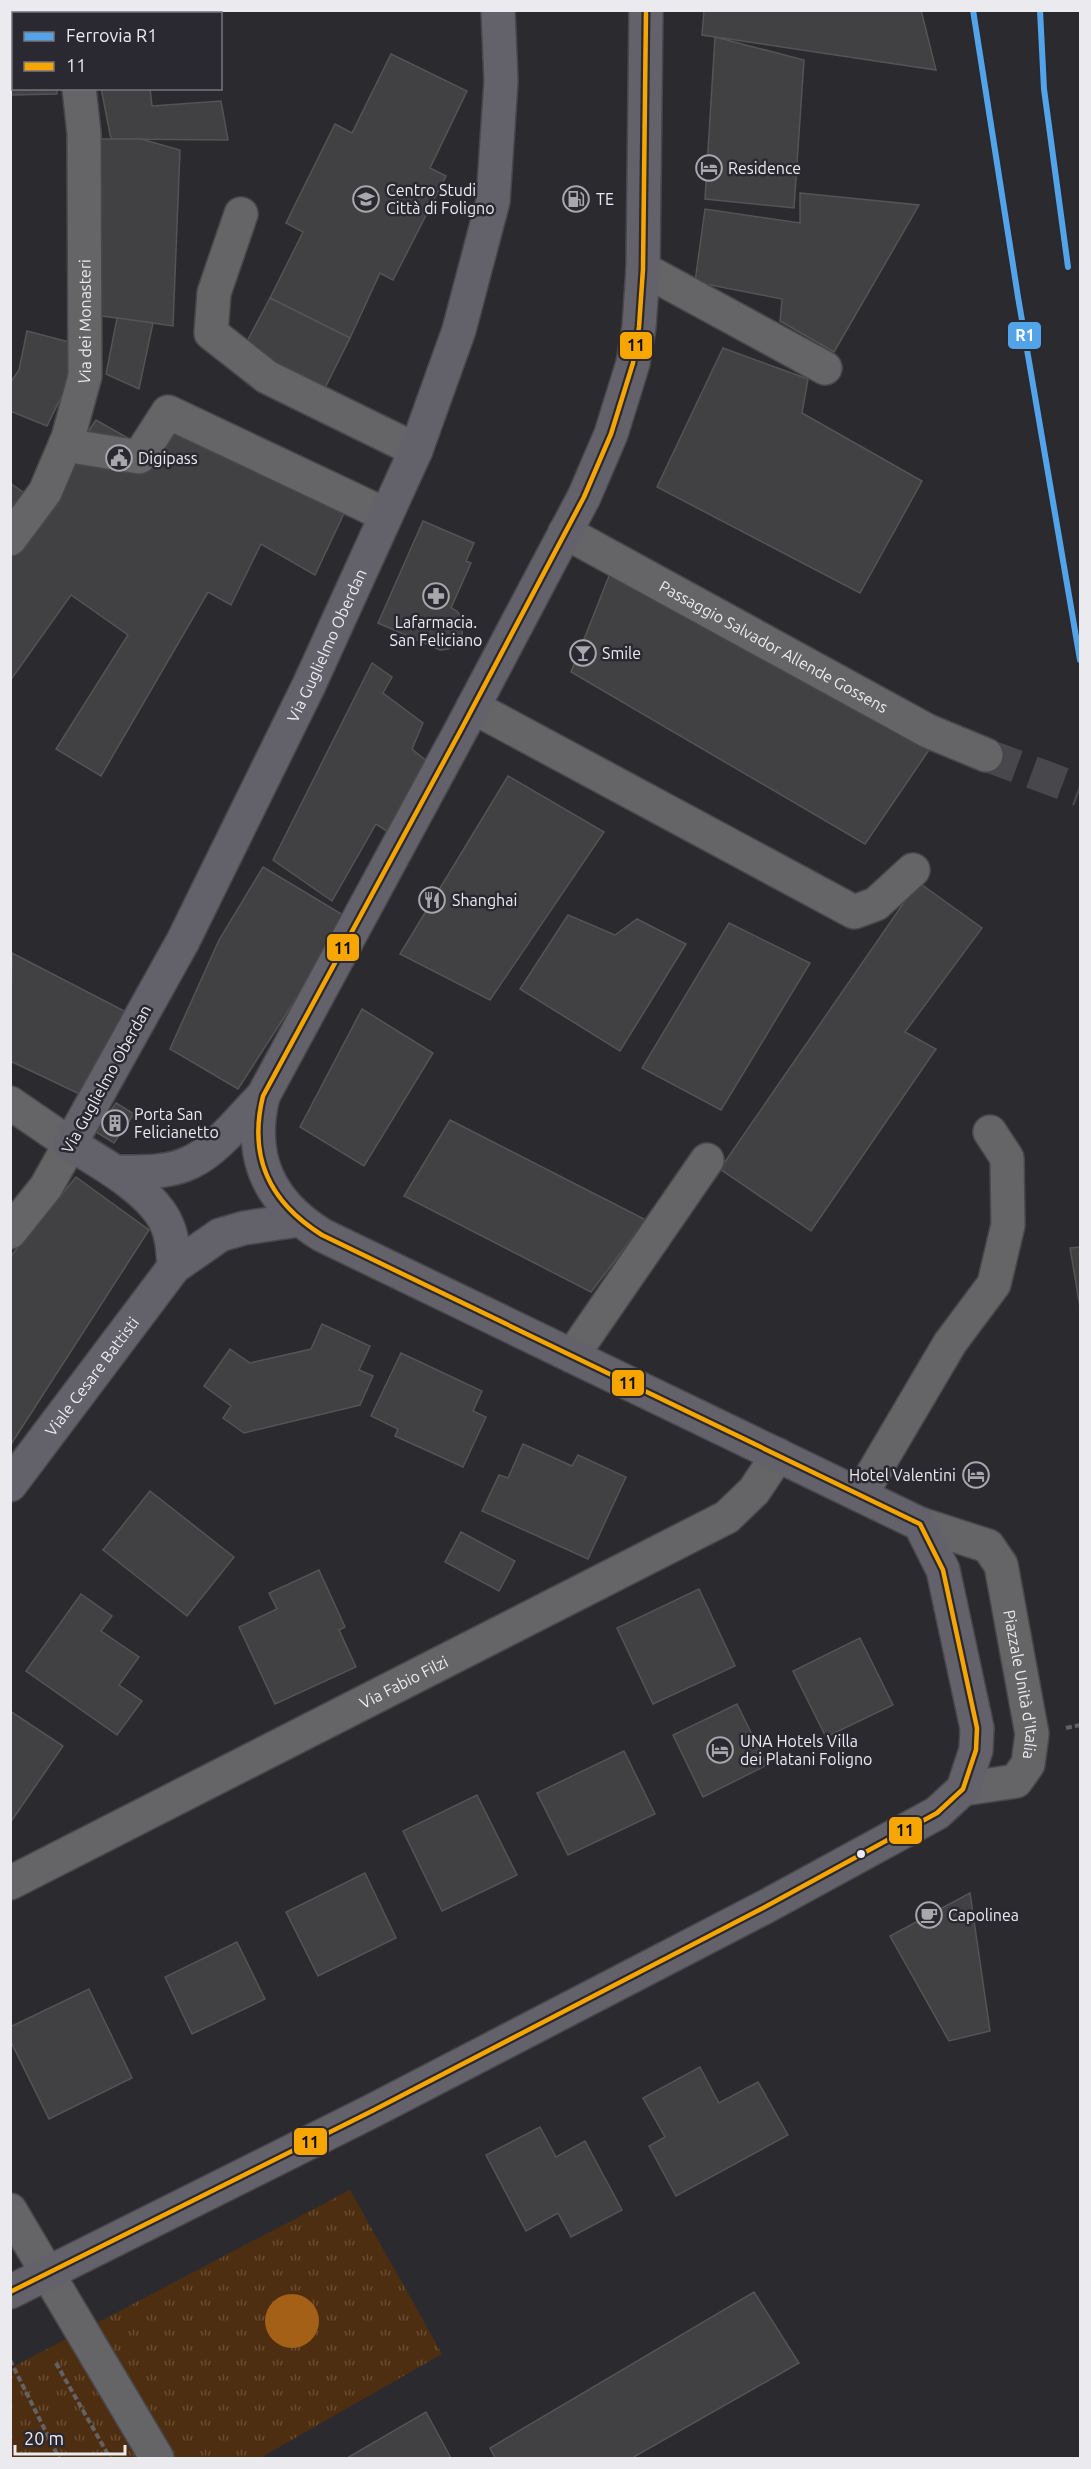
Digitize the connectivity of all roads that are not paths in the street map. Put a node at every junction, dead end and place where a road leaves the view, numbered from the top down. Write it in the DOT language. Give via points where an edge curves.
graph roads {
  1 [pos="498,10"];
  2 [pos="646,10"];
  3 [pos="79,90"];
  4 [pos="242,214"];
  5 [pos="643,269"];
  6 [pos="825,368"];
  7 [pos="65,445"];
  8 [pos="416,450"];
  9 [pos="386,515"];
  10 [pos="565,532"];
  11 [pos="10,539"];
  12 [pos="473,707"];
  13 [pos="986,755"];
  14 [pos="913,870"];
  15 [pos="263,1096"];
  16 [pos="10,1103"];
  17 [pos="990,1132"];
  18 [pos="70,1144"];
  19 [pos="707,1160"];
  20 [pos="118,1172"];
  21 [pos="299,1220"];
  22 [pos="10,1232"];
  23 [pos="174,1267"];
  24 [pos="572,1356"];
  25 [pos="778,1455"];
  26 [pos="10,1485"];
  27 [pos="861,1494"];
  28 [pos="920,1524"];
  29 [pos="963,1789"];
  30 [pos="10,1883"];
  31 [pos="10,2210"];
  32 [pos="48,2274"];
  33 [pos="10,2292"];
  34 [pos="157,2458"];
  1 -- 8 [label="main road, Via Guglielmo Oberdan" via="501,81 493,201 459,330"];
  2 -- 5 [label="main road"];
  3 -- 7 [label="street, Via dei Monasteri" via="84,133 85,376"];
  4 -- 8 [label="street" via="214,293 211,333 267,378"];
  5 -- 6 [label="street"];
  5 -- 10 [label="main road" via="633,363 611,434"];
  7 -- 9 [label="street" via="139,457 168,412"];
  7 -- 11 [label="street, Via dei Monasteri" via="45,492"];
  8 -- 9 [label="main road, Via Guglielmo Oberdan"];
  9 -- 18 [label="main road, Via Guglielmo Oberdan" via="309,685 183,941"];
  10 -- 12 [label="main road"];
  10 -- 13 [label="street, Passaggio Salvador Allende Gossens" via="928,731"];
  12 -- 14 [label="street" via="854,912 876,904"];
  12 -- 15 [label="main road"];
  15 -- 20 [label="main road" via="191,1163 170,1169"];
  15 -- 21 [label="main road" via="258,1132 262,1164 274,1191"];
  16 -- 18 [label="street"];
  17 -- 27 [label="street" via="1007,1158 1008,1225 994,1284 950,1343"];
  18 -- 20 [label="main road"];
  18 -- 22 [label="street, Via Guglielmo Oberdan" via="46,1186"];
  19 -- 24 [label="street"];
  20 -- 23 [label="main road" via="158,1209 172,1239"];
  21 -- 23 [label="main road, Viale Cesare Battisti" via="244,1228 220,1236"];
  21 -- 24 [label="main road" via="350,1250"];
  23 -- 26 [label="main road, Viale Cesare Battisti"];
  24 -- 25 [label="main road"];
  25 -- 27 [label="main road"];
  25 -- 30 [label="street, Via Fabio Filzi" via="754,1491 727,1517"];
  27 -- 28 [label="main road"];
  28 -- 29 [label="main road" via="943,1570 977,1728 976,1750"];
  28 -- 29 [label="street, Piazzale Unità d'Italia" via="988,1546 1001,1565 1032,1734 1028,1764 1016,1781"];
  29 -- 32 [label="main road" via="937,1813 763,1908"];
  31 -- 32 [label="street"];
  32 -- 33 [label="main road"];
  32 -- 34 [label="street"];
}
